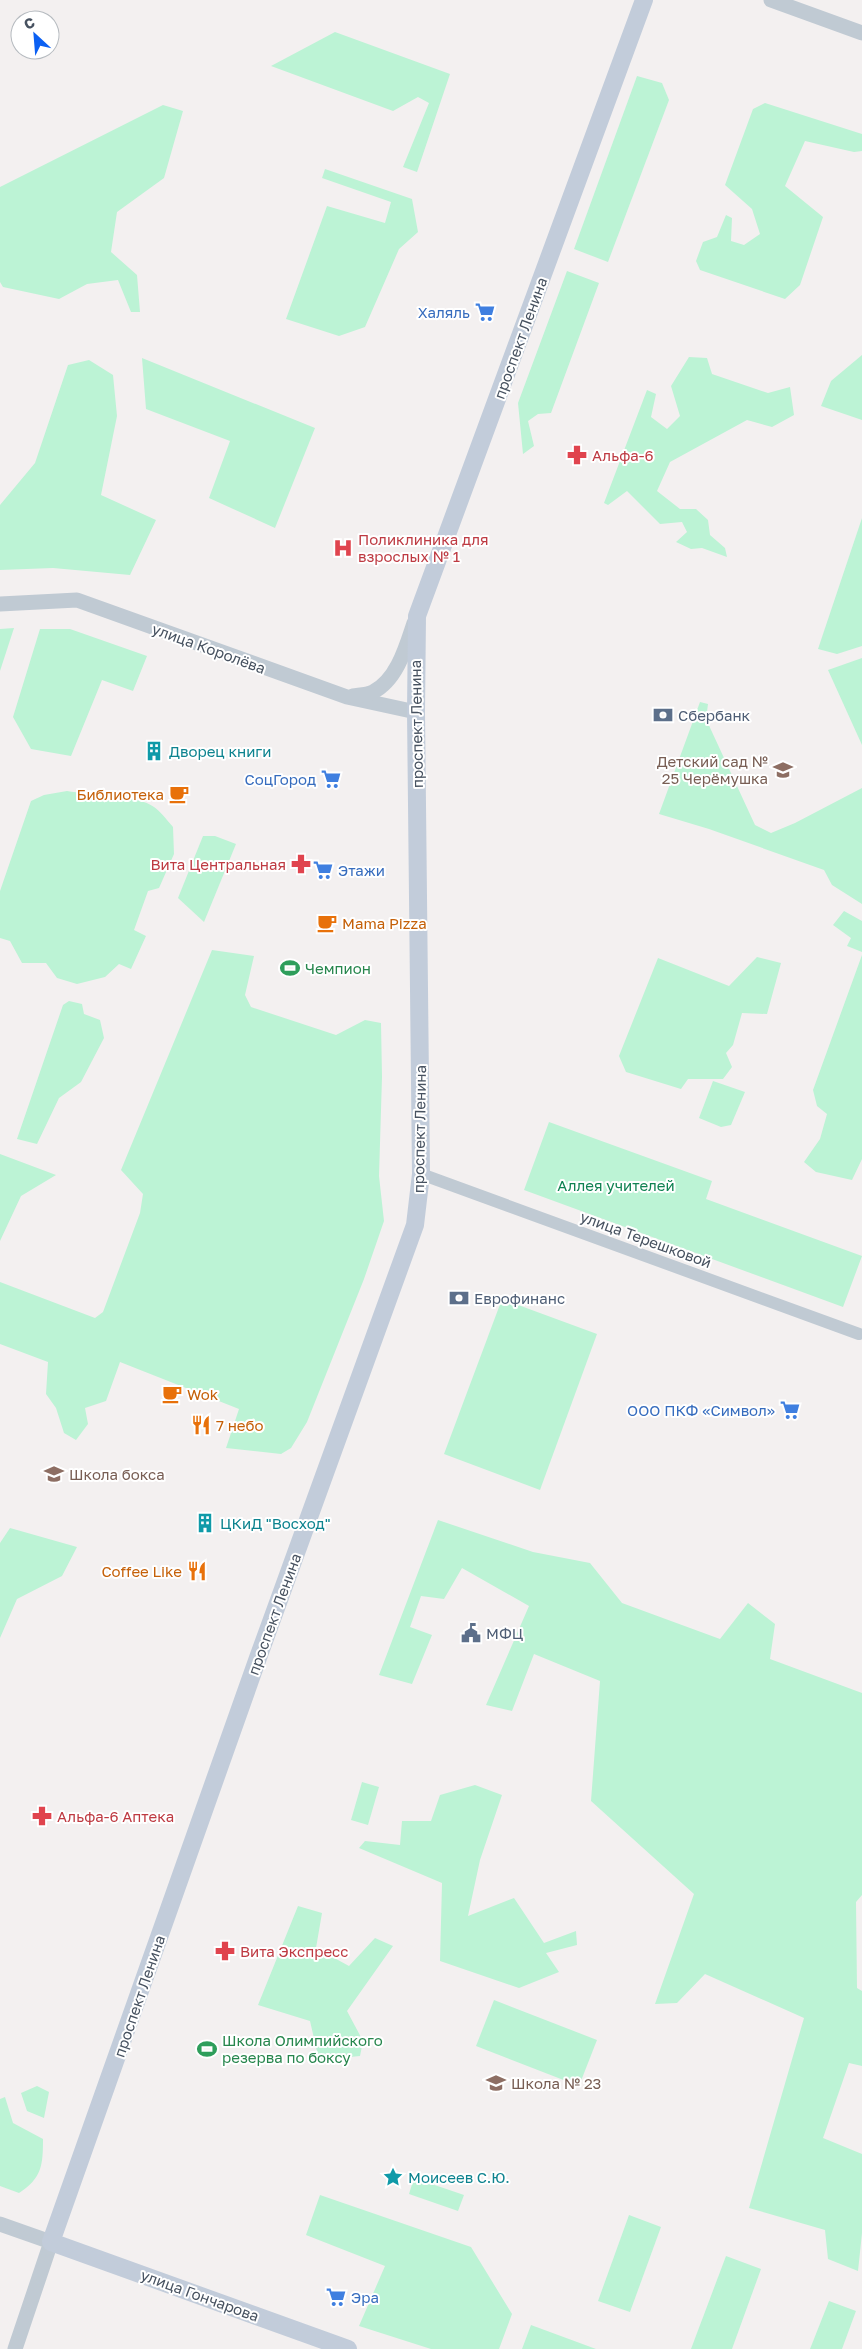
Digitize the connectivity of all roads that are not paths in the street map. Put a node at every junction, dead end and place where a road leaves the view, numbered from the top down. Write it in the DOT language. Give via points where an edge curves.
graph roads {
  1 [pos="644,0"];
  2 [pos="771,0"];
  3 [pos="862,33"];
  4 [pos="0,604"];
  5 [pos="417,616"];
  6 [pos="347,697"];
  7 [pos="416,712"];
  8 [pos="421,1174"];
  9 [pos="859,1334"];
  10 [pos="0,2224"];
  11 [pos="52,2242"];
  12 [pos="15,2349"];
  13 [pos="348,2349"];
  1 -- 5 [label="main road, проспект Ленина"];
  2 -- 3 [label="street"];
  4 -- 6 [label="street, улица Королёва" via="77,600"];
  5 -- 6 [label="street" via="390,678 372,692"];
  5 -- 7 [label="main road, проспект Ленина"];
  6 -- 7 [label="street, улица Королёва"];
  7 -- 8 [label="main road, проспект Ленина"];
  8 -- 9 [label="street, улица Терешковой"];
  8 -- 11 [label="main road, проспект Ленина" via="415,1225"];
  10 -- 11 [label="street"];
  11 -- 12 [label="street, проспект Ленина"];
  11 -- 13 [label="main road, улица Гончарова"];
}
